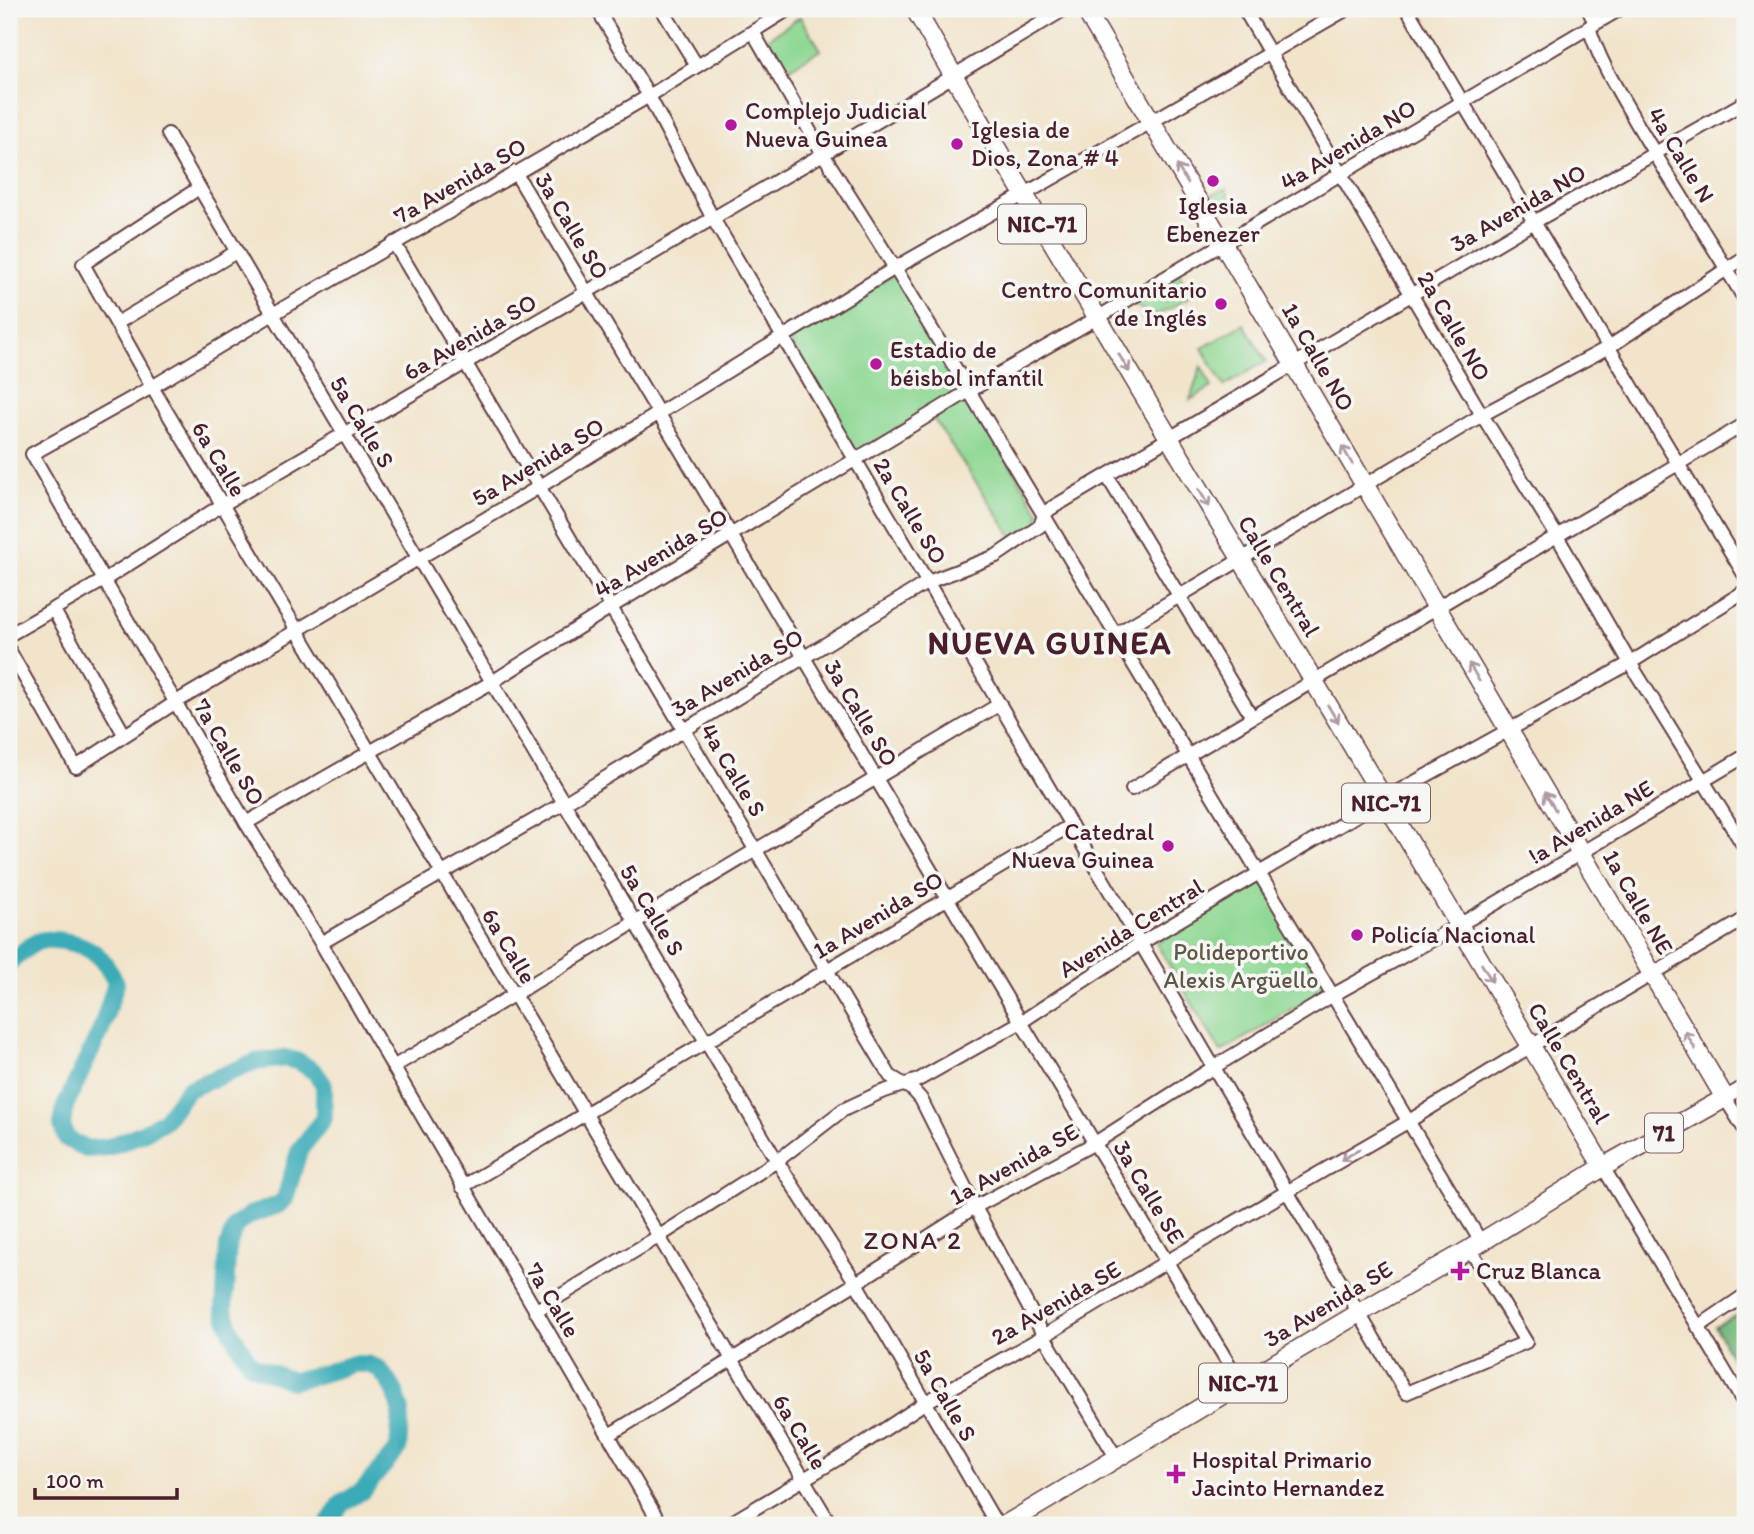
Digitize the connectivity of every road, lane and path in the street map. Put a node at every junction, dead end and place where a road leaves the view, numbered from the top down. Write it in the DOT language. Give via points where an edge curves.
graph roads {
  1 [pos="597,9"];
  2 [pos="662,9"];
  3 [pos="789,9"];
  4 [pos="915,9"];
  5 [pos="1065,9"];
  6 [pos="1085,9"];
  7 [pos="1244,9"];
  8 [pos="1347,9"];
  9 [pos="1407,9"];
  10 [pos="1588,9"];
  11 [pos="1620,9"];
  12 [pos="1592,25"];
  13 [pos="752,32"];
  14 [pos="1270,52"];
  15 [pos="697,66"];
  16 [pos="953,75"];
  17 [pos="649,96"];
  18 [pos="1462,102"];
  19 [pos="1745,102"];
  20 [pos="1151,122"];
  21 [pos="168,134"];
  22 [pos="1655,153"];
  23 [pos="823,154"];
  24 [pos="515,173"];
  25 [pos="1341,174"];
  26 [pos="199,188"];
  27 [pos="1024,194"];
  28 [pos="712,217"];
  29 [pos="1534,222"];
  30 [pos="394,243"];
  31 [pos="1223,244"];
  32 [pos="236,251"];
  33 [pos="1745,257"];
  34 [pos="895,268"];
  35 [pos="1727,269"];
  36 [pos="587,293"];
  37 [pos="1412,295"];
  38 [pos="1745,300"];
  39 [pos="273,314"];
  40 [pos="1097,318"];
  41 [pos="117,323"];
  42 [pos="783,337"];
  43 [pos="1609,347"];
  44 [pos="466,364"];
  45 [pos="1294,365"];
  46 [pos="152,387"];
  47 [pos="969,391"];
  48 [pos="659,413"];
  49 [pos="1482,415"];
  50 [pos="1745,424"];
  51 [pos="345,435"];
  52 [pos="1170,439"];
  53 [pos="856,460"];
  54 [pos="1678,464"];
  55 [pos="1107,476"];
  56 [pos="1364,485"];
  57 [pos="539,487"];
  58 [pos="222,505"];
  59 [pos="1044,515"];
  60 [pos="731,535"];
  61 [pos="1557,536"];
  62 [pos="419,559"];
  63 [pos="1241,559"];
  64 [pos="1745,576"];
  65 [pos="104,580"];
  66 [pos="928,582"];
  67 [pos="1745,591"];
  68 [pos="1180,596"];
  69 [pos="611,607"];
  70 [pos="1436,608"];
  71 [pos="53,609"];
  72 [pos="296,630"];
  73 [pos="1116,634"];
  74 [pos="9,635"];
  75 [pos="9,650"];
  76 [pos="804,658"];
  77 [pos="1630,663"];
  78 [pos="1313,681"];
  79 [pos="492,682"];
  80 [pos="176,702"];
  81 [pos="1000,704"];
  82 [pos="1252,717"];
  83 [pos="684,730"];
  84 [pos="1509,731"];
  85 [pos="124,734"];
  86 [pos="369,752"];
  87 [pos="1188,755"];
  88 [pos="1745,756"];
  89 [pos="876,778"];
  90 [pos="1703,781"];
  91 [pos="1132,789"];
  92 [pos="1384,799"];
  93 [pos="564,803"];
  94 [pos="246,823"];
  95 [pos="1071,825"];
  96 [pos="1745,848"];
  97 [pos="755,850"];
  98 [pos="1581,853"];
  99 [pos="441,873"];
  100 [pos="1259,873"];
  101 [pos="947,898"];
  102 [pos="1745,919"];
  103 [pos="635,922"];
  104 [pos="1459,925"];
  105 [pos="321,943"];
  106 [pos="1141,943"];
  107 [pos="827,970"];
  108 [pos="1652,975"];
  109 [pos="514,995"];
  110 [pos="1333,995"];
  111 [pos="1021,1022"];
  112 [pos="706,1042"];
  113 [pos="1531,1046"];
  114 [pos="393,1067"];
  115 [pos="1214,1067"];
  116 [pos="902,1084"];
  117 [pos="1745,1086"];
  118 [pos="1725,1098"];
  119 [pos="585,1114"];
  120 [pos="1409,1121"];
  121 [pos="1745,1130"];
  122 [pos="1095,1143"];
  123 [pos="777,1161"];
  124 [pos="1603,1167"];
  125 [pos="462,1187"];
  126 [pos="1288,1192"];
  127 [pos="975,1207"];
  128 [pos="658,1237"];
  129 [pos="1476,1245"];
  130 [pos="1166,1262"];
  131 [pos="856,1283"];
  132 [pos="1745,1295"];
  133 [pos="535,1311"];
  134 [pos="1359,1313"];
  135 [pos="1698,1327"];
  136 [pos="1044,1336"];
  137 [pos="731,1359"];
  138 [pos="1241,1384"];
  139 [pos="926,1402"];
  140 [pos="1745,1405"];
  141 [pos="608,1435"];
  142 [pos="1116,1459"];
  143 [pos="803,1479"];
  144 [pos="661,1525"];
  145 [pos="727,1525"];
  146 [pos="831,1525"];
  147 [pos="997,1525"];
  148 [pos="1005,1525"];
  1 -- 17 [label="street, 2a Calle SO"];
  2 -- 15 [label="street"];
  3 -- 13 [label="street, 7a Avenida SO"];
  4 -- 16 [label="highway, Calle Central / NIC-71"];
  5 -- 16 [label="street, 6a Avenida SO"];
  6 -- 20 [label="highway, 1a Calle NO"];
  7 -- 14 [label="street, 2a Calle NO"];
  8 -- 14 [label="street, 5a Avenida SO"];
  9 -- 18 [label="street"];
  10 -- 12 [label="street, 4a Calle N"];
  11 -- 12 [label="street, 4a Avenida NO"];
  12 -- 18 [label="street, 4a Avenida NO"];
  12 -- 22 [label="street, 4a Calle N" via="1592,37 1610,76"];
  13 -- 15 [label="street, 7a Avenida SO"];
  13 -- 23 [label="street"];
  14 -- 20 [label="street, 5a Avenida SO"];
  14 -- 25 [label="street, 2a Calle NO"];
  15 -- 17 [label="street, 7a Avenida SO"];
  16 -- 23 [label="street, 6a Avenida SO"];
  16 -- 27 [label="highway, Calle Central / NIC-71"];
  17 -- 24 [label="street, 7a Avenida SO"];
  17 -- 28 [label="street, 2a Calle SO"];
  18 -- 25 [label="street, 4a Avenida NO"];
  18 -- 29 [label="street"];
  19 -- 22 [label="street, 3a Avenida NO"];
  20 -- 27 [label="street, 5a Avenida SO"];
  31 -- 20 [label="highway, 1a Calle NO, one-way"];
  21 -- 26 [label="street, 5a Calle S"];
  22 -- 29 [label="street, 3a Avenida NO"];
  22 -- 35 [label="street, 4a Calle N"];
  23 -- 28 [label="street, 6a Avenida SO"];
  23 -- 34 [label="street"];
  24 -- 30 [label="street, 7a Avenida SO"];
  24 -- 36 [label="street, 3a Calle SO"];
  25 -- 31 [label="street, 4a Avenida NO"];
  25 -- 37 [label="street, 2a Calle NO"];
  26 -- 32 [label="street, 5a Calle S"];
  26 -- 41 [label="street, 6a Calle" via="83,264"];
  27 -- 34 [label="street, 5a Avenida SO"];
  27 -- 40 [label="highway, Calle Central / NIC-71"];
  28 -- 36 [label="street, 6a Avenida SO"];
  28 -- 42 [label="street, 2a Calle SO"];
  29 -- 37 [label="street, 3a Avenida NO"];
  29 -- 43 [label="street"];
  30 -- 39 [label="street, 7a Avenida SO"];
  30 -- 44 [label="street, 4a Calle S"];
  31 -- 40 [label="street, 4a Avenida NO"];
  31 -- 45 [label="highway, 1a Calle NO"];
  32 -- 39 [label="street, 5a Calle S"];
  32 -- 41 [label="street"];
  33 -- 35 [label="street"];
  34 -- 42 [label="street, 5a Avenida SO"];
  34 -- 47 [label="street"];
  35 -- 38 [label="street, 4a Calle N"];
  35 -- 43 [label="street"];
  36 -- 44 [label="street, 6a Avenida SO"];
  36 -- 48 [label="street, 3a Calle SO"];
  37 -- 45 [label="street, 3a Avenida NO"];
  37 -- 49 [label="street, 2a Calle NO"];
  39 -- 46 [label="street, 7a Avenida SO"];
  39 -- 51 [label="street, 5a Calle S"];
  40 -- 47 [label="street, 4a Avenida SO"];
  40 -- 52 [label="highway, Calle Central / NIC-71, one-way"];
  41 -- 46 [label="street, 6a Calle"];
  42 -- 48 [label="street, 5a Avenida SO"];
  42 -- 53 [label="street, 2a Calle SO"];
  43 -- 49 [label="street"];
  43 -- 54 [label="street"];
  44 -- 51 [label="street, 6a Avenida SO"];
  44 -- 57 [label="street, 4a Calle S"];
  45 -- 52 [label="street, 3a Avenida NO"];
  56 -- 45 [label="highway, 1a Calle NO, one-way"];
  46 -- 58 [label="street, 6a Calle"];
  46 -- 65 [label="street, 7a Calle SO" via="32,454"];
  47 -- 53 [label="street, 4a Avenida SO"];
  47 -- 59 [label="street"];
  48 -- 57 [label="street, 5a Avenida SO"];
  48 -- 60 [label="street, 3a Calle SO"];
  49 -- 56 [label="street"];
  49 -- 61 [label="street, 2a Calle NO"];
  50 -- 54 [label="street"];
  51 -- 58 [label="street, 6a Avenida SO"];
  51 -- 62 [label="street, 5a Calle S"];
  52 -- 55 [label="street, 3a Avenida SO"];
  52 -- 63 [label="highway, Calle Central / NIC-71, one-way"];
  53 -- 60 [label="street, 4a Avenida SO"];
  53 -- 66 [label="street, 2a Calle SO"];
  54 -- 61 [label="street"];
  54 -- 64 [label="street"];
  55 -- 59 [label="street, 3a Avenida SO"];
  55 -- 68 [label="street"];
  56 -- 63 [label="street"];
  56 -- 70 [label="highway, 1a Calle NO"];
  57 -- 62 [label="street, 5a Avenida SO"];
  57 -- 69 [label="street, 4a Calle S"];
  58 -- 65 [label="street, 6a Avenida SO"];
  58 -- 72 [label="street, 6a Calle"];
  59 -- 66 [label="street, 3a Avenida SO" via="1040,526 996,556"];
  59 -- 73 [label="street"];
  60 -- 69 [label="street, 4a Avenida SO"];
  60 -- 76 [label="street, 3a Calle SO"];
  61 -- 70 [label="street"];
  61 -- 77 [label="street, 2a Calle NO"];
  62 -- 72 [label="street, 5a Avenida SO"];
  62 -- 79 [label="street, 5a Calle S"];
  63 -- 68 [label="street"];
  63 -- 78 [label="highway, Calle Central / NIC-71"];
  65 -- 71 [label="street, 6a Avenida SO"];
  65 -- 80 [label="street, 7a Calle SO"];
  66 -- 76 [label="street, 3a Avenida SO"];
  66 -- 81 [label="street, 2a Calle SO"];
  67 -- 77 [label="street, Avenida Central"];
  68 -- 73 [label="street"];
  68 -- 82 [label="street"];
  69 -- 79 [label="street, 4a Avenida SO"];
  69 -- 83 [label="street, 4a Calle S"];
  70 -- 78 [label="street"];
  84 -- 70 [label="highway, 1a Calle NO, one-way"];
  71 -- 74 [label="street, 6a Avenida SO"];
  71 -- 85 [label="street"];
  72 -- 80 [label="street, 5a Avenida SO"];
  72 -- 86 [label="street, 6a Calle"];
  73 -- 87 [label="street"];
  75 -- 85 [label="street, 5a Avenida SO" via="76,767"];
  76 -- 83 [label="street, 3a Avenida SO"];
  76 -- 89 [label="street, 3a Calle SO"];
  77 -- 84 [label="street, Avenida Central"];
  77 -- 90 [label="street, 2a Calle NO"];
  78 -- 82 [label="street"];
  78 -- 92 [label="highway, Calle Central / NIC-71, one-way"];
  79 -- 86 [label="street, 4a Avenida SO"];
  79 -- 93 [label="street, 5a Calle S"];
  80 -- 85 [label="street, 5a Avenida SO"];
  80 -- 94 [label="street, 7a Calle SO"];
  81 -- 89 [label="street"];
  81 -- 95 [label="street, 2a Calle SO"];
  82 -- 87 [label="street"];
  83 -- 93 [label="street, 3a Avenida SO"];
  83 -- 97 [label="street, 4a Calle S"];
  84 -- 92 [label="street, Avenida Central"];
  98 -- 84 [label="highway, 1a Calle NE, one-way"];
  86 -- 94 [label="street, 4a Avenida SO"];
  86 -- 99 [label="street, 6a Calle"];
  87 -- 91 [label="street"];
  87 -- 100 [label="street"];
  88 -- 90 [label="street, !a Avenida NE"];
  89 -- 97 [label="street"];
  89 -- 101 [label="street, 3a Calle SO"];
  90 -- 96 [label="street, 2a Calle NO"];
  90 -- 98 [label="street, !a Avenida NE"];
  92 -- 100 [label="street, Avenida Central"];
  92 -- 104 [label="highway, Calle Central / NIC-71"];
  93 -- 99 [label="street, 3a Avenida SO"];
  93 -- 103 [label="street, 5a Calle S"];
  94 -- 105 [label="street, 7a Calle SO"];
  95 -- 101 [label="street, 1a Avenida SO"];
  95 -- 106 [label="street, 2a Calle SO"];
  97 -- 103 [label="street"];
  97 -- 107 [label="street, 4a Calle S"];
  98 -- 104 [label="street, !a Avenida NE"];
  98 -- 108 [label="highway, 1a Calle NE"];
  99 -- 105 [label="street, 3a Avenida SO"];
  99 -- 109 [label="street, 6a Calle"];
  100 -- 106 [label="street, Avenida Central"];
  100 -- 110 [label="street"];
  101 -- 107 [label="street, 1a Avenida SO"];
  101 -- 111 [label="street, 3a Calle SO"];
  102 -- 108 [label="street, 2a Avenida SE"];
  103 -- 109 [label="street"];
  103 -- 112 [label="street, 5a Calle S"];
  104 -- 110 [label="street, !a Avenida NE"];
  104 -- 113 [label="highway, Calle Central / NIC-71, one-way"];
  105 -- 114 [label="street, 7a Calle SO"];
  106 -- 111 [label="street, Avenida Central"];
  106 -- 115 [label="street, 2a Calle SO"];
  107 -- 112 [label="street, 1a Avenida SO"];
  107 -- 116 [label="street, 4a Calle S" via="890,1076"];
  108 -- 113 [label="street, 2a Avenida SE"];
  118 -- 108 [label="highway, 1a Calle NE, one-way"];
  109 -- 114 [label="street"];
  109 -- 119 [label="street, 6a Calle"];
  110 -- 115 [label="street, 1a Avenida SE"];
  110 -- 120 [label="street"];
  111 -- 116 [label="street, Avenida Central" via="918,1080"];
  111 -- 122 [label="street, 3a Calle SE"];
  112 -- 119 [label="street, 1a Avenida SO"];
  112 -- 123 [label="street, 5a Calle S"];
  113 -- 120 [label="street, 2a Avenida SE"];
  113 -- 124 [label="highway, Calle Central / NIC-71"];
  114 -- 125 [label="street, 7a Calle SO"];
  115 -- 122 [label="street, 1a Avenida SE"];
  115 -- 126 [label="street, 2a Calle SO"];
  116 -- 123 [label="street, Avenida Central" via="844,1110"];
  116 -- 127 [label="street, 4a Calle S" via="921,1099"];
  117 -- 118 [label="street"];
  118 -- 121 [label="street"];
  118 -- 124 [label="highway, 71"];
  119 -- 125 [label="street, 1a Avenida SO"];
  119 -- 128 [label="street, 6a Calle"];
  120 -- 126 [label="street, 2a Avenida SE, one-way"];
  120 -- 129 [label="street"];
  122 -- 127 [label="street, 1a Avenida SE"];
  122 -- 130 [label="street, 3a Calle SE"];
  123 -- 128 [label="street, Avenida Central"];
  123 -- 131 [label="street, 5a Calle S"];
  124 -- 129 [label="highway, 3a Avenida SE / NIC-71"];
  124 -- 135 [label="street"];
  125 -- 133 [label="street, 7a Calle"];
  126 -- 130 [label="street, 2a Avenida SE"];
  126 -- 134 [label="street, 2a Calle SO"];
  127 -- 131 [label="street, 1a Avenida SE"];
  127 -- 136 [label="street, 4a Calle S"];
  128 -- 133 [label="street, Avenida Central"];
  128 -- 137 [label="street, 6a Calle"];
  129 -- 134 [label="highway, 3a Avenida SE / NIC-71"];
  129 -- 134 [label="street, 2a Calle SO" via="1526,1342 1406,1393"];
  130 -- 136 [label="street, 2a Avenida SE"];
  130 -- 138 [label="street, 3a Calle SE"];
  131 -- 137 [label="street, 1a Avenida SE"];
  131 -- 139 [label="street, 5a Calle S"];
  132 -- 135 [label="street"];
  133 -- 141 [label="street, 7a Calle"];
  134 -- 138 [label="highway, 3a Avenida SE / NIC-71"];
  135 -- 140 [label="street"];
  136 -- 139 [label="street, 2a Avenida SE"];
  136 -- 142 [label="street, 4a Calle S"];
  137 -- 141 [label="street, 1a Avenida SE"];
  137 -- 143 [label="street, 6a Calle"];
  138 -- 142 [label="highway, 3a Avenida SE / NIC-71"];
  139 -- 143 [label="street, 2a Avenida SE"];
  139 -- 147 [label="street, 5a Calle S"];
  141 -- 144 [label="street, 7a Calle"];
  142 -- 148 [label="highway, 3a Avenida SE / NIC-71"];
  143 -- 145 [label="street, 2a Avenida SE"];
  143 -- 146 [label="street, 6a Calle"];
}
